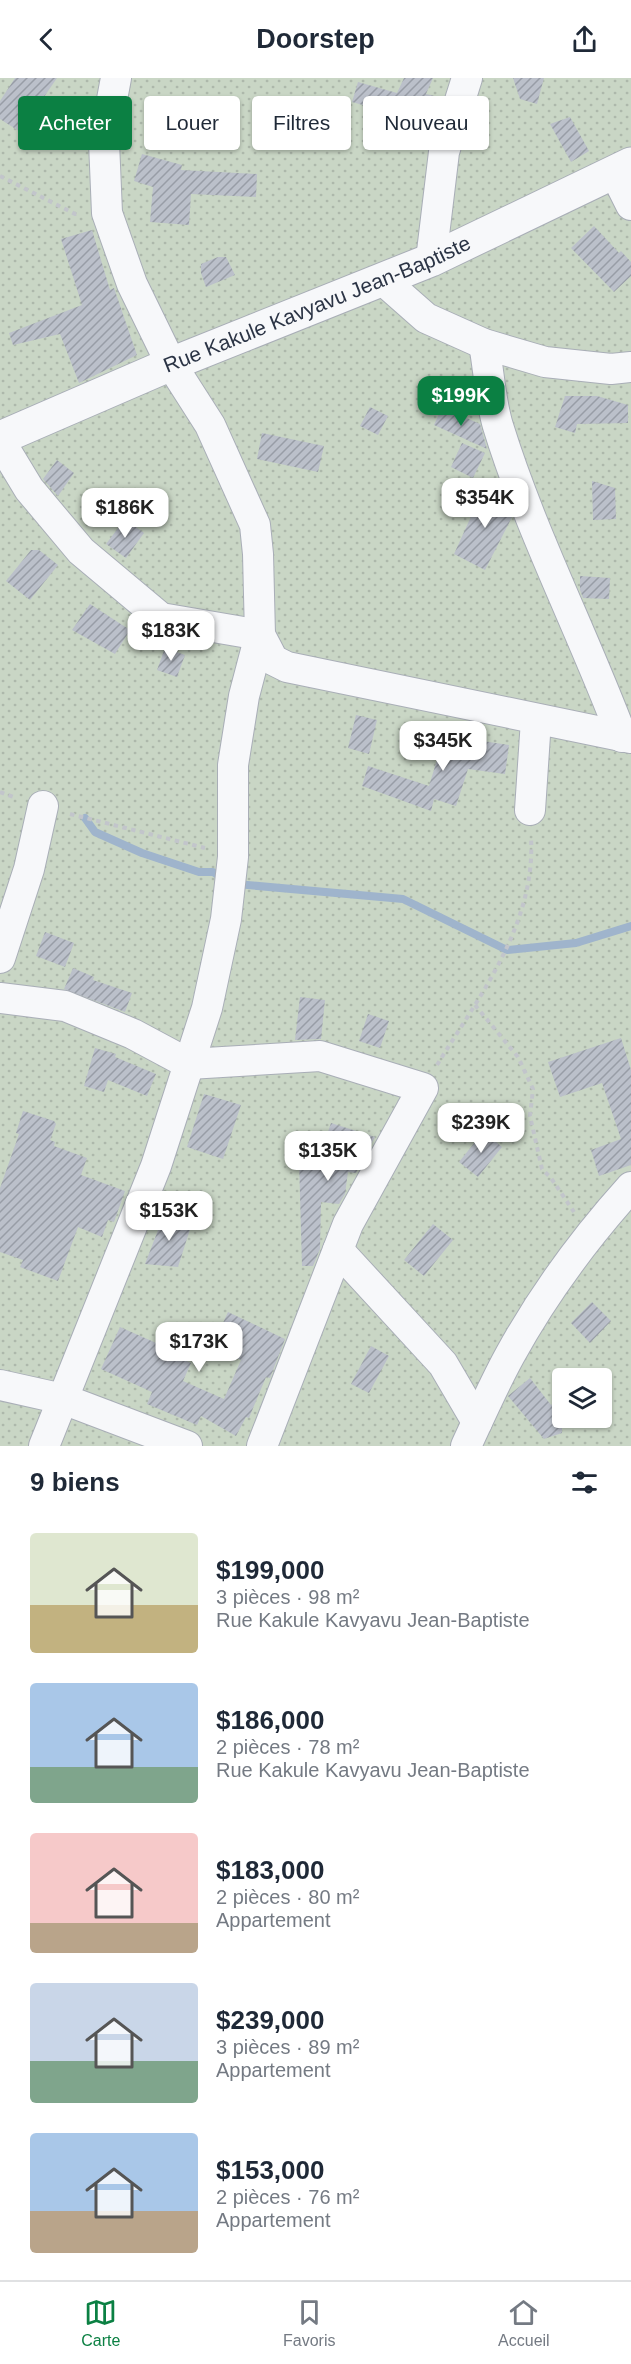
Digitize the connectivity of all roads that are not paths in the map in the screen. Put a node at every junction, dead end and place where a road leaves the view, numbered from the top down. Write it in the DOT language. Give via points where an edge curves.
graph roads {
  1 [pos="116,78"];
  2 [pos="467,78"];
  3 [pos="623,169"];
  4 [pos="631,205"];
  5 [pos="431,260"];
  6 [pos="384,280"];
  7 [pos="484,344"];
  8 [pos="171,364"];
  9 [pos="631,367"];
  10 [pos="0,440"];
  11 [pos="260,635"];
  12 [pos="536,720"];
  13 [pos="627,738"];
  14 [pos="43,806"];
  15 [pos="530,810"];
  16 [pos="0,958"];
  17 [pos="0,998"];
  18 [pos="189,1064"];
  19 [pos="631,1187"];
  20 [pos="338,1250"];
  21 [pos="0,1385"];
  22 [pos="63,1399"];
  23 [pos="472,1434"];
  24 [pos="44,1446"];
  25 [pos="187,1446"];
  26 [pos="262,1446"];
  1 -- 8 [label="street" via="105,142 107,213 132,284"];
  2 -- 5 [label="street" via="444,152"];
  3 -- 4 [label="street"];
  3 -- 5 [label="street, Rue Kakule Kavyavu Jean-Baptiste"];
  5 -- 6 [label="street, Rue Kakule Kavyavu Jean-Baptiste"];
  6 -- 7 [label="street" via="426,318"];
  6 -- 8 [label="street, Rue Kakule Kavyavu Jean-Baptiste"];
  7 -- 9 [label="street" via="545,362 611,369"];
  7 -- 13 [label="street" via="498,424 544,553"];
  8 -- 10 [label="street, Rue Kakule Kavyavu Jean-Baptiste"];
  8 -- 11 [label="street" via="210,425 255,525"];
  10 -- 11 [label="street" via="29,489 81,551 161,618"];
  11 -- 12 [label="street" via="273,660 287,667"];
  11 -- 18 [label="street" via="244,696 233,765 233,857 226,919 207,1008"];
  12 -- 13 [label="street"];
  12 -- 15 [label="street"];
  14 -- 16 [label="street" via="29,869"];
  17 -- 18 [label="street" via="65,1006 133,1034"];
  18 -- 20 [label="street" via="320,1056 423,1088 348,1224"];
  18 -- 22 [label="street" via="156,1166"];
  19 -- 23 [label="street" via="554,1285 510,1355"];
  20 -- 23 [label="street" via="443,1364"];
  20 -- 26 [label="street"];
  21 -- 22 [label="street"];
  22 -- 24 [label="street"];
  22 -- 25 [label="street"];
}
